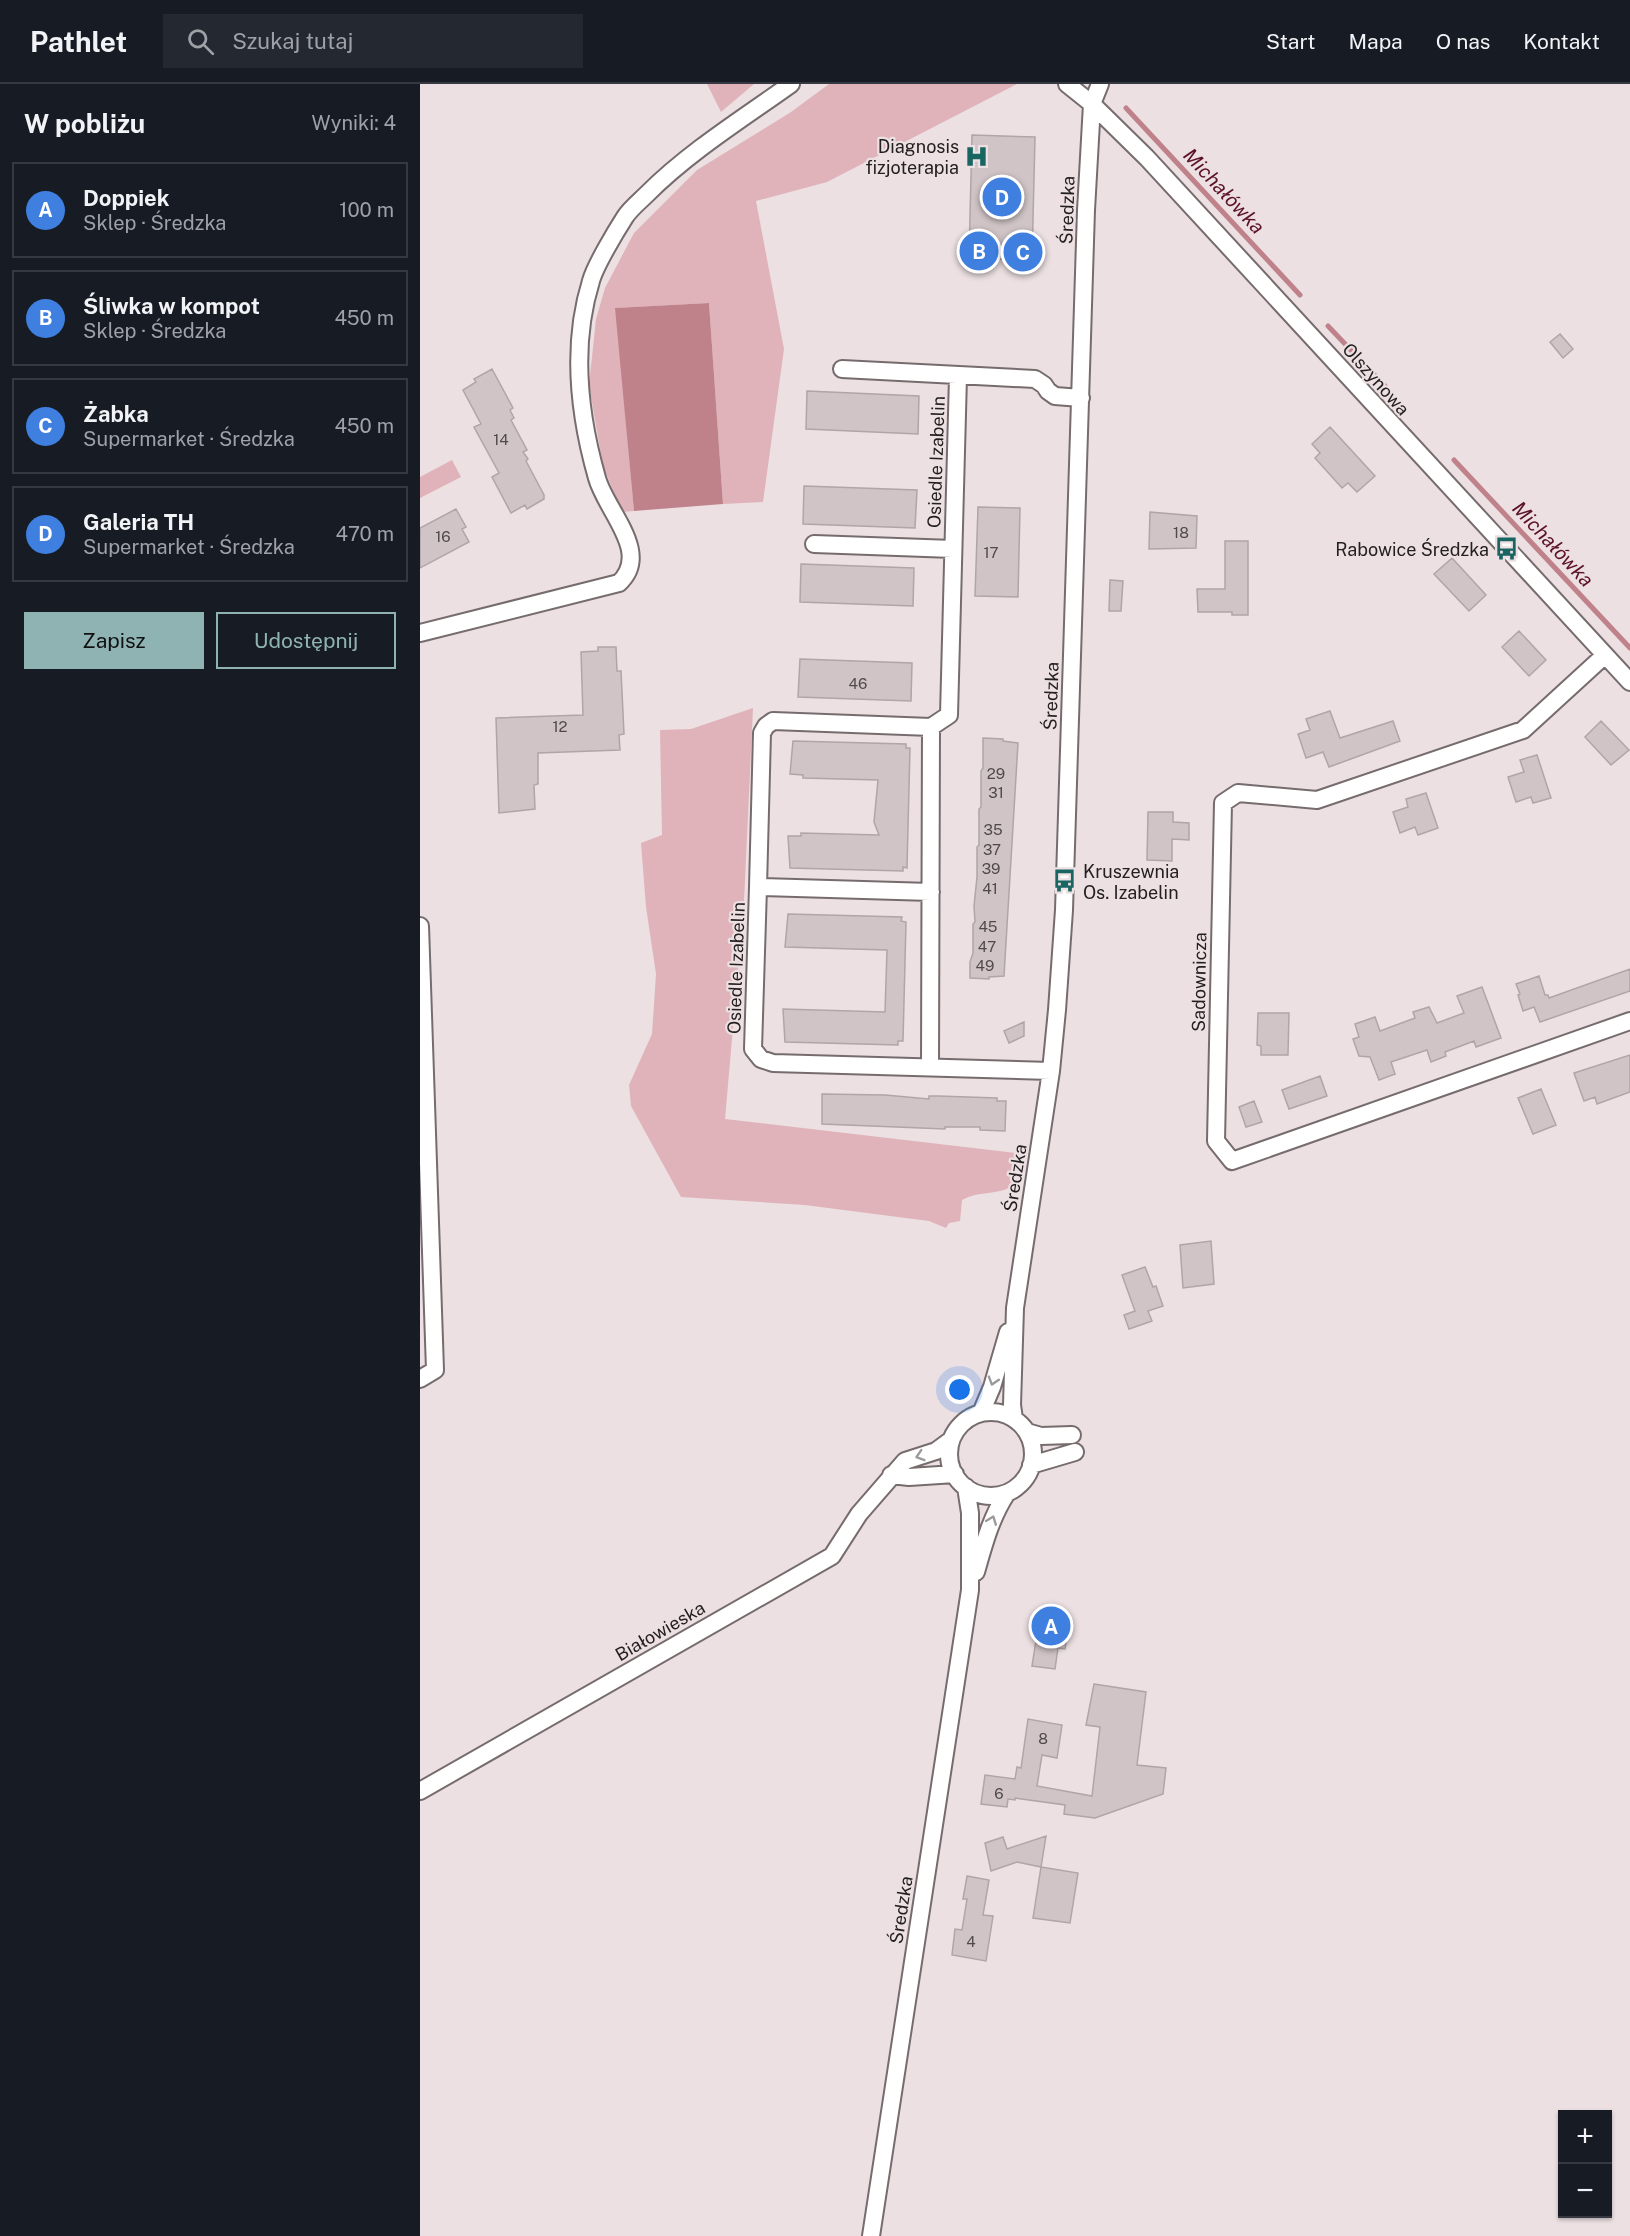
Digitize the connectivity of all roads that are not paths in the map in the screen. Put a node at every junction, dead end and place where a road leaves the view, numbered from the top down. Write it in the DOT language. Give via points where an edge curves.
graph roads {
  1 [pos="790,84"];
  2 [pos="1067,84"];
  3 [pos="1100,84"];
  4 [pos="1092,104"];
  5 [pos="842,369"];
  6 [pos="958,376"];
  7 [pos="1081,398"];
  8 [pos="814,544"];
  9 [pos="953,549"];
  10 [pos="420,633"];
  11 [pos="1605,655"];
  12 [pos="1630,682"];
  13 [pos="931,727"];
  14 [pos="758,887"];
  15 [pos="931,892"];
  16 [pos="420,926"];
  17 [pos="1630,1021"];
  18 [pos="930,1067"];
  19 [pos="1050,1071"];
  20 [pos="1015,1308"];
  21 [pos="420,1379"];
  22 [pos="981,1413"];
  23 [pos="1014,1419"];
  24 [pos="1027,1432"];
  25 [pos="951,1440"];
  26 [pos="1031,1465"];
  27 [pos="954,1474"];
  28 [pos="891,1475"];
  29 [pos="966,1487"];
  30 [pos="1007,1492"];
  31 [pos="970,1590"];
  32 [pos="420,1791"];
  33 [pos="871,2236"];
  1 -- 10 [label="street" via="671,171 626,215 591,280 580,343 578,387 597,480 631,550 632,564 627,576 619,584"];
  2 -- 4 [label="street, Olszynowa"];
  3 -- 4 [label="street, Średzka"];
  4 -- 7 [label="street, Średzka"];
  4 -- 11 [label="street, Olszynowa" via="1147,158"];
  5 -- 6 [label="street, Osiedle Izabelin"];
  6 -- 7 [label="street, Osiedle Izabelin" via="1035,379 1054,396"];
  6 -- 9 [label="street, Osiedle Izabelin"];
  7 -- 19 [label="street, Średzka" via="1064,910"];
  8 -- 9 [label="street, Osiedle Izabelin"];
  9 -- 13 [label="street, Osiedle Izabelin" via="949,715"];
  11 -- 12 [label="street, Olszynowa"];
  11 -- 17 [label="street, Sadownicza" via="1524,730 1317,800 1238,793 1223,803 1216,1141 1232,1161"];
  13 -- 14 [label="street, Osiedle Izabelin" via="773,721 766,726 762,733"];
  13 -- 15 [label="street"];
  14 -- 15 [label="street, Osiedle Izabelin"];
  14 -- 18 [label="street, Osiedle Izabelin" via="753,1049 761,1059 773,1063"];
  15 -- 18 [label="street"];
  16 -- 21 [label="street" via="435,1370"];
  18 -- 19 [label="street, Osiedle Izabelin"];
  19 -- 20 [label="street, Średzka"];
  20 -- 22 [label="street, Średzka, one-way"];
  20 -- 23 [label="street, Średzka"];
  22 -- 23 [label="street" via="998,1413"];
  22 -- 25 [label="street" via="963,1423"];
  23 -- 24 [label="street"];
  24 -- 26 [label="street"];
  24 -- 26 [label="street" via="1073,1443"];
  25 -- 27 [label="street" via="949,1458"];
  25 -- 28 [label="street, Białowieska, one-way" via="905,1461"];
  26 -- 30 [label="street" via="1024,1480"];
  27 -- 28 [label="street" via="909,1478"];
  27 -- 29 [label="street"];
  28 -- 32 [label="street, Białowieska" via="832,1556"];
  29 -- 30 [label="street" via="986,1496"];
  29 -- 31 [label="street, Średzka"];
  31 -- 30 [label="street, Średzka, one-way" via="988,1529"];
  31 -- 33 [label="street, Średzka"];
}
